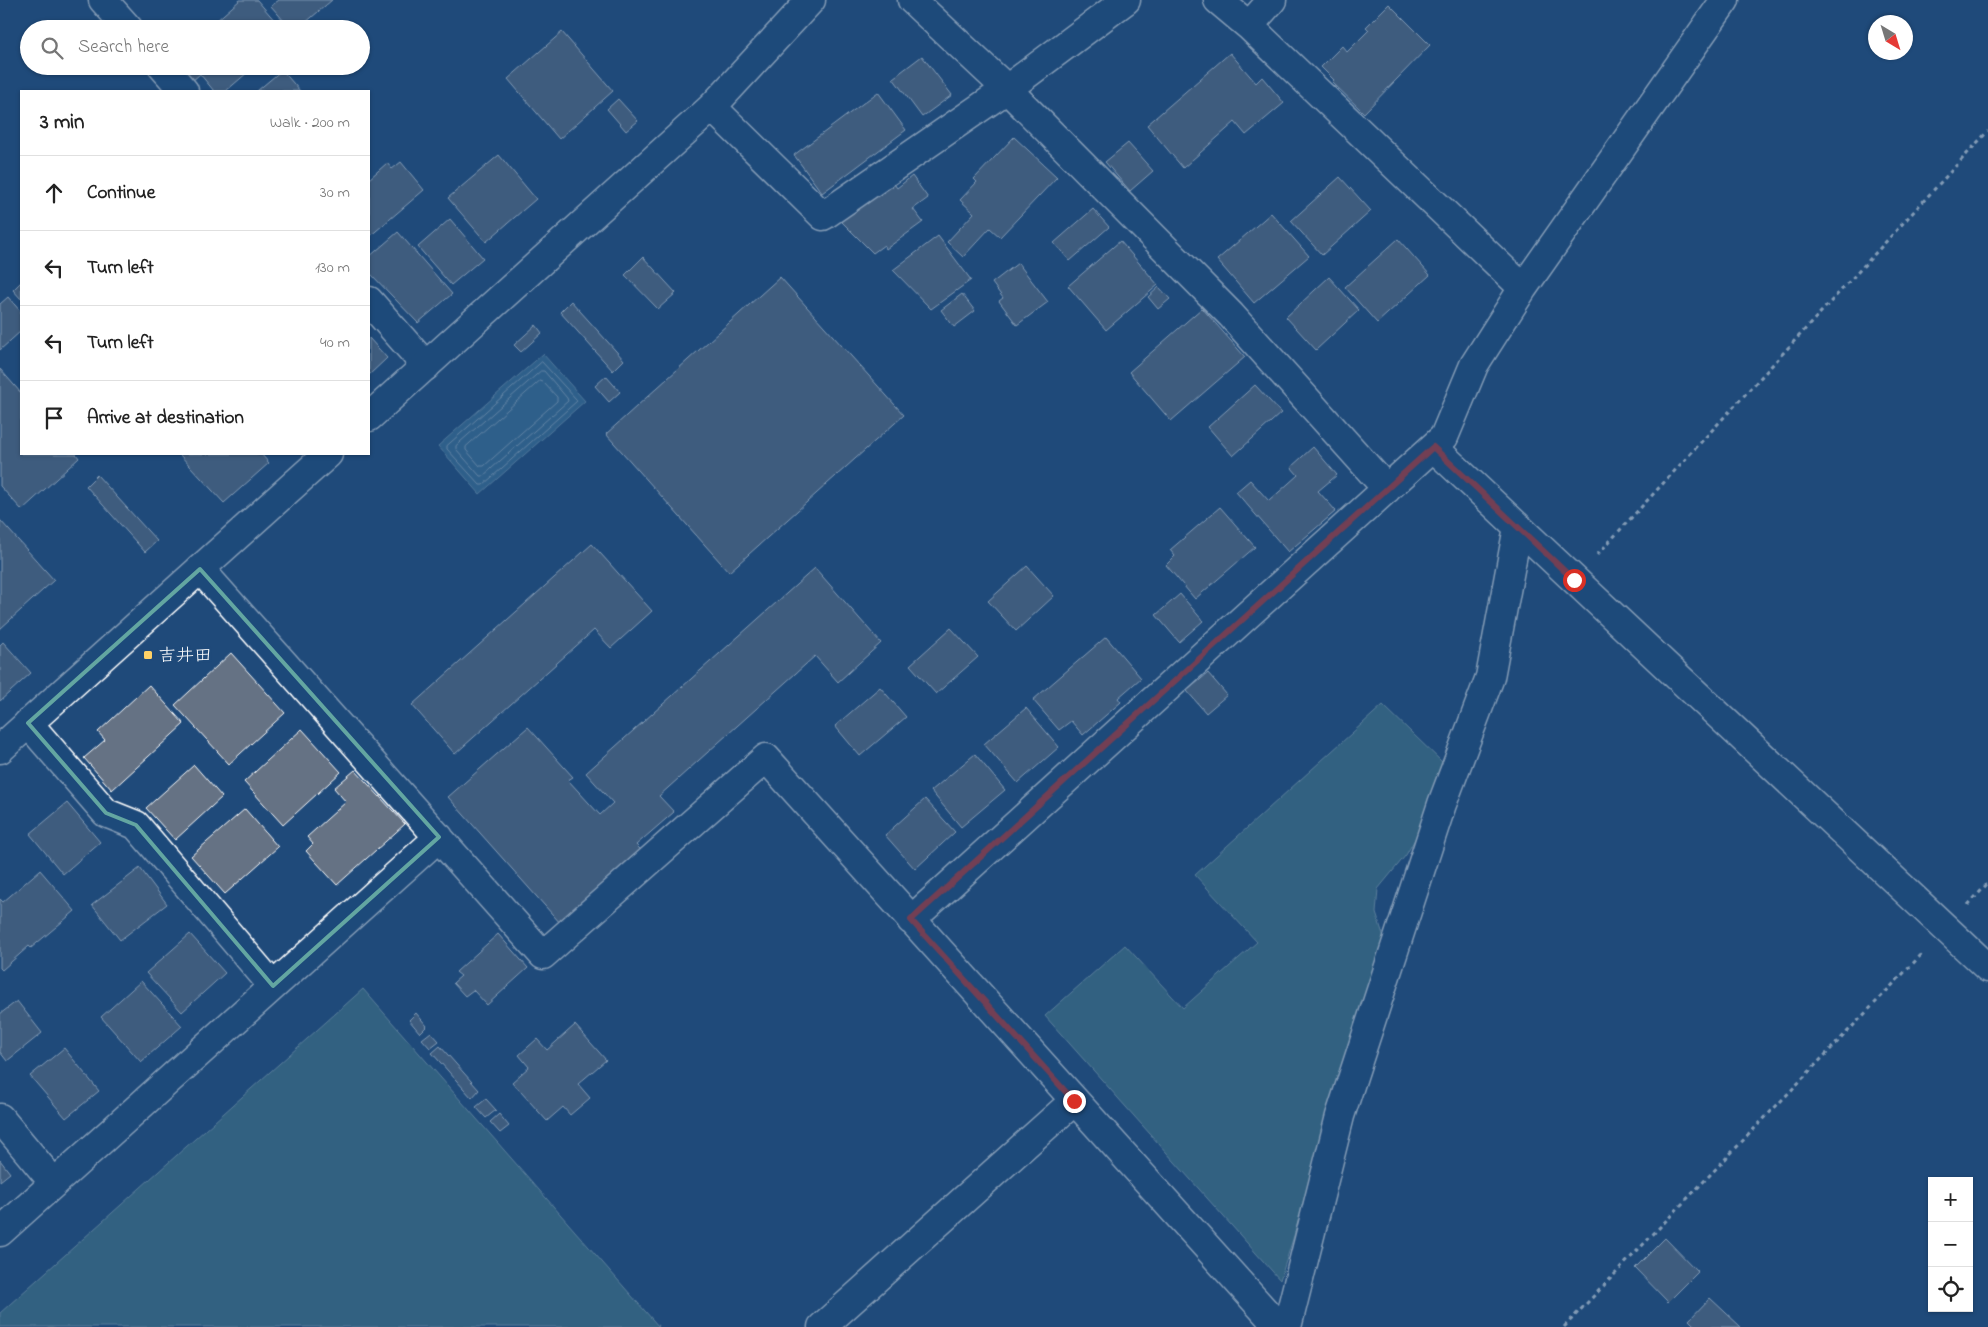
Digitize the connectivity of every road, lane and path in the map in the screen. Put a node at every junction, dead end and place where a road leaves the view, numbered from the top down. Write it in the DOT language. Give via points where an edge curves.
graph roads {
  1 [pos="811,0"];
  2 [pos="912,0"];
  3 [pos="1126,0"];
  4 [pos="1218,0"];
  5 [pos="1272,0"];
  6 [pos="1726,0"];
  7 [pos="110,2"];
  8 [pos="123,20"];
  9 [pos="1249,26"];
  10 [pos="170,75"];
  11 [pos="1007,89"];
  12 [pos="183,90"];
  13 [pos="712,107"];
  14 [pos="1988,130"];
  15 [pos="1523,288"];
  16 [pos="370,302"];
  17 [pos="426,366"];
  18 [pos="370,416"];
  19 [pos="1433,447"];
  20 [pos="327,455"];
  21 [pos="1387,489"];
  22 [pos="1518,527"];
  23 [pos="200,569"];
  24 [pos="1574,580"];
  25 [pos="28,723"];
  26 [pos="0,749"];
  27 [pos="439,837"];
  28 [pos="1988,883"];
  29 [pos="911,920"];
  30 [pos="1946,929"];
  31 [pos="1988,968"];
  32 [pos="273,986"];
  33 [pos="1074,1101"];
  34 [pos="0,1118"];
  35 [pos="54,1183"];
  36 [pos="0,1232"];
  37 [pos="822,1327"];
  38 [pos="1280,1327"];
  39 [pos="1287,1327"];
  40 [pos="1564,1327"];
  1 -- 13 [label="street"];
  2 -- 11 [label="street"];
  3 -- 11 [label="street"];
  4 -- 9 [label="street"];
  5 -- 9 [label="street"];
  6 -- 15 [label="street"];
  7 -- 8 [label="street"];
  9 -- 15 [label="street"];
  10 -- 12 [label="street"];
  11 -- 13 [label="street" via="823,216"];
  11 -- 21 [label="street" via="1231,315"];
  13 -- 17 [label="street"];
  14 -- 24 [label="path"];
  15 -- 19 [label="street" via="1474,365 1444,437"];
  16 -- 17 [label="street"];
  17 -- 18 [label="street"];
  19 -- 21 [label="street"];
  19 -- 22 [label="street"];
  20 -- 23 [label="street"];
  21 -- 29 [label="street"];
  22 -- 24 [label="street"];
  22 -- 39 [label="street" via="1490,677 1442,804 1340,1116"];
  23 -- 25 [label="street"];
  23 -- 27 [label="street"];
  24 -- 30 [label="street"];
  25 -- 26 [label="street"];
  25 -- 32 [label="street" via="106,813 136,824"];
  27 -- 29 [label="street" via="543,955 766,758"];
  27 -- 32 [label="street"];
  28 -- 30 [label="path"];
  29 -- 33 [label="street"];
  30 -- 31 [label="street"];
  30 -- 40 [label="path"];
  32 -- 35 [label="street"];
  33 -- 37 [label="street"];
  33 -- 38 [label="street"];
  34 -- 35 [label="street"];
  35 -- 36 [label="street"];
}
